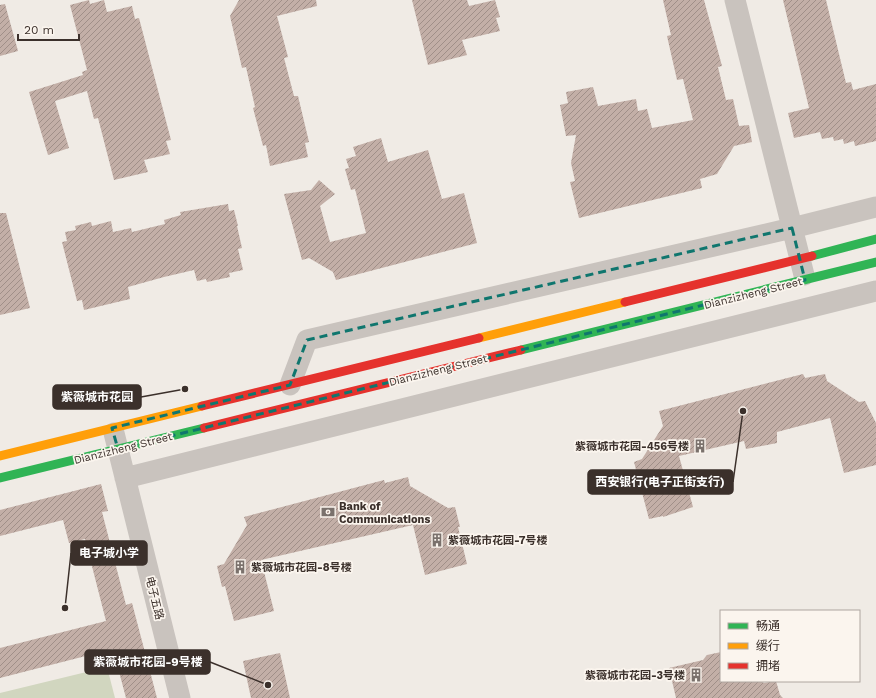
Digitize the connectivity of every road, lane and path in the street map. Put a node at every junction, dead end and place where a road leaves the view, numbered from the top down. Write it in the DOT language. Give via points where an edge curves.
graph roads {
  1 [pos="735,0"];
  2 [pos="876,207"];
  3 [pos="792,228"];
  4 [pos="876,239"];
  5 [pos="800,259"];
  6 [pos="876,262"];
  7 [pos="805,280"];
  8 [pos="876,291"];
  9 [pos="290,385"];
  10 [pos="112,428"];
  11 [pos="118,449"];
  12 [pos="0,456"];
  13 [pos="0,478"];
  14 [pos="125,478"];
  15 [pos="180,698"];
  1 -- 3 [label="street"];
  2 -- 3 [label="street"];
  3 -- 5 [label="street"];
  3 -- 9 [label="street" via="307,340"];
  4 -- 5 [label="main road, Dianzizheng Street"];
  5 -- 7 [label="street"];
  5 -- 9 [label="main road, Dianzizheng Street"];
  6 -- 7 [label="main road, Dianzizheng Street"];
  7 -- 11 [label="main road, Dianzizheng Street"];
  8 -- 14 [label="street"];
  9 -- 10 [label="main road, Dianzizheng Street"];
  10 -- 11 [label="street, 电子五路"];
  10 -- 12 [label="main road, Dianzizheng Street"];
  11 -- 13 [label="main road, Dianzizheng Street"];
  11 -- 14 [label="street, 电子五路"];
  14 -- 15 [label="street, 电子五路"];
}
